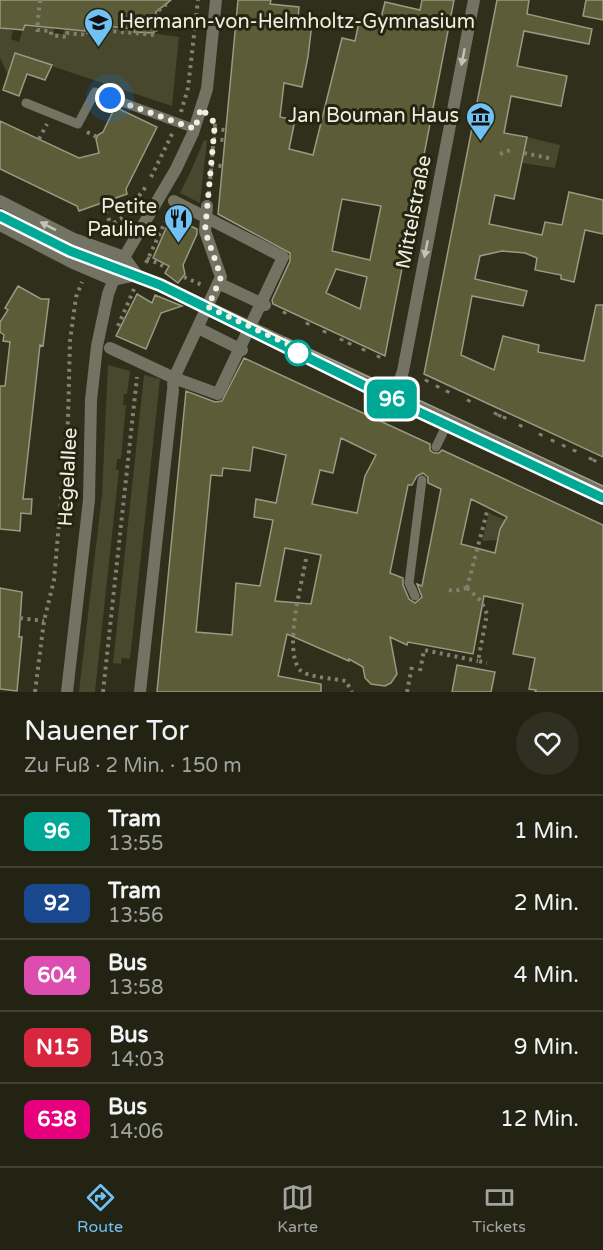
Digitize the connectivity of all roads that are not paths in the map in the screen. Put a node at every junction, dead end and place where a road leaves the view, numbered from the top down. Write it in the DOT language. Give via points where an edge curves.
graph roads {
  1 [pos="216,0"];
  2 [pos="474,0"];
  3 [pos="26,103"];
  4 [pos="195,129"];
  5 [pos="0,201"];
  6 [pos="175,202"];
  7 [pos="207,213"];
  8 [pos="0,225"];
  9 [pos="121,262"];
  10 [pos="113,280"];
  11 [pos="136,281"];
  12 [pos="218,283"];
  13 [pos="263,304"];
  14 [pos="208,307"];
  15 [pos="250,326"];
  16 [pos="198,328"];
  17 [pos="110,348"];
  18 [pos="241,349"];
  19 [pos="178,384"];
  20 [pos="395,395"];
  21 [pos="448,420"];
  22 [pos="436,447"];
  23 [pos="422,480"];
  24 [pos="603,492"];
  25 [pos="415,596"];
  26 [pos="68,692"];
  27 [pos="140,692"];
  1 -- 4 [label="street, Hegelallee" via="207,88"];
  2 -- 20 [label="street, Mittelstraße, one-way"];
  3 -- 4 [label="lane" via="78,124 95,92"];
  4 -- 9 [label="street, Hegelallee" via="177,169"];
  9 -- 5 [label="street, one-way"];
  6 -- 7 [label="street"];
  7 -- 12 [label="street" via="205,231 221,277"];
  7 -- 13 [label="street" via="283,257"];
  8 -- 10 [label="street"];
  9 -- 10 [label="street, Hegelallee"];
  9 -- 11 [label="street"];
  10 -- 11 [label="street"];
  10 -- 26 [label="street, Hegelallee" via="97,346 91,400 89,500"];
  11 -- 14 [label="street" via="162,285"];
  12 -- 13 [label="street"];
  12 -- 14 [label="street"];
  13 -- 15 [label="street"];
  14 -- 15 [label="street"];
  14 -- 16 [label="street"];
  15 -- 18 [label="street"];
  15 -- 20 [label="street"];
  16 -- 18 [label="street"];
  16 -- 19 [label="street"];
  17 -- 19 [label="street" via="139,368"];
  18 -- 19 [label="street" via="218,394"];
  19 -- 27 [label="street"];
  20 -- 21 [label="street"];
  21 -- 22 [label="lane"];
  21 -- 24 [label="street"];
  23 -- 25 [label="lane" via="409,583"];
}
